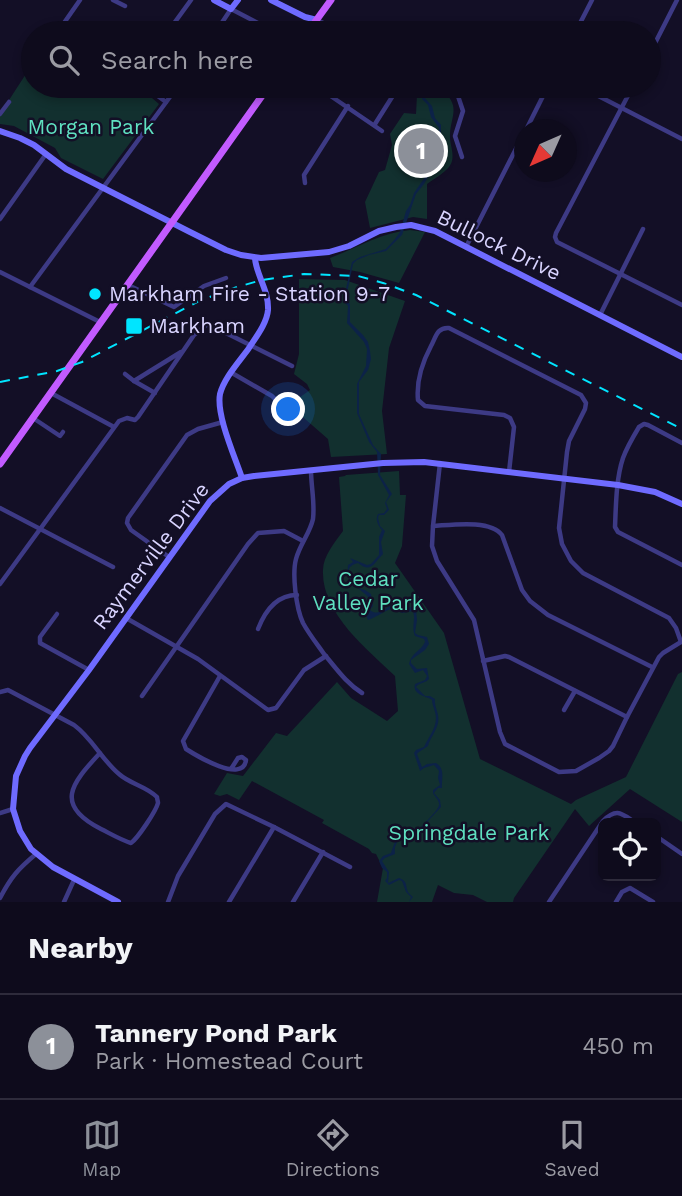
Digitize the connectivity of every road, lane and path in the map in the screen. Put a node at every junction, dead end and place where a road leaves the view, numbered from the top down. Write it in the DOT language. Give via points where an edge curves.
graph roads {
  1 [pos="80,0"];
  2 [pos="113,0"];
  3 [pos="191,0"];
  4 [pos="214,0"];
  5 [pos="238,0"];
  6 [pos="331,0"];
  7 [pos="592,0"];
  8 [pos="677,0"];
  9 [pos="275,1"];
  10 [pos="125,6"];
  11 [pos="231,9"];
  12 [pos="317,20"];
  13 [pos="65,21"];
  14 [pos="176,21"];
  15 [pos="223,21"];
  16 [pos="254,21"];
  17 [pos="581,21"];
  18 [pos="661,31"];
  19 [pos="160,98"];
  20 [pos="169,98"];
  21 [pos="261,98"];
  22 [pos="336,98"];
  23 [pos="391,98"];
  24 [pos="459,98"];
  25 [pos="542,98"];
  26 [pos="603,98"];
  27 [pos="626,98"];
  28 [pos="9,102"];
  29 [pos="166,102"];
  30 [pos="348,106"];
  31 [pos="621,107"];
  32 [pos="0,114"];
  33 [pos="531,119"];
  34 [pos="375,124"];
  35 [pos="0,131"];
  36 [pos="382,131"];
  37 [pos="682,138"];
  38 [pos="514,153"];
  39 [pos="46,155"];
  40 [pos="462,157"];
  41 [pos="305,183"];
  42 [pos="104,187"];
  43 [pos="0,219"];
  44 [pos="172,223"];
  45 [pos="643,229"];
  46 [pos="466,247"];
  47 [pos="255,258"];
  48 [pos="0,272"];
  49 [pos="620,274"];
  50 [pos="226,278"];
  51 [pos="128,285"];
  52 [pos="30,287"];
  53 [pos="682,305"];
  54 [pos="600,315"];
  55 [pos="100,322"];
  56 [pos="251,345"];
  57 [pos="182,351"];
  58 [pos="682,357"];
  59 [pos="292,366"];
  60 [pos="125,373"];
  61 [pos="232,373"];
  62 [pos="134,381"];
  63 [pos="51,393"];
  64 [pos="155,393"];
  65 [pos="281,408"];
  66 [pos="33,418"];
  67 [pos="223,422"];
  68 [pos="114,427"];
  69 [pos="63,432"];
  70 [pos="682,443"];
  71 [pos="440,463"];
  72 [pos="0,464"];
  73 [pos="311,470"];
  74 [pos="509,472"];
  75 [pos="242,478"];
  76 [pos="564,479"];
  77 [pos="618,485"];
  78 [pos="682,504"];
  79 [pos="0,508"];
  80 [pos="433,526"];
  81 [pos="39,530"];
  82 [pos="303,541"];
  83 [pos="169,558"];
  84 [pos="682,565"];
  85 [pos="113,567"];
  86 [pos="0,584"];
  87 [pos="297,595"];
  88 [pos="57,614"];
  89 [pos="125,618"];
  90 [pos="258,629"];
  91 [pos="682,642"];
  92 [pos="176,646"];
  93 [pos="326,656"];
  94 [pos="484,661"];
  95 [pos="652,667"];
  96 [pos="89,670"];
  97 [pos="220,676"];
  98 [pos="575,691"];
  99 [pos="0,692"];
  100 [pos="362,692"];
  101 [pos="142,696"];
  102 [pos="564,710"];
  103 [pos="56,715"];
  104 [pos="626,717"];
  105 [pos="100,753"];
  106 [pos="231,769"];
  107 [pos="13,809"];
  108 [pos="0,813"];
  109 [pos="606,818"];
  110 [pos="628,818"];
  111 [pos="274,827"];
  112 [pos="598,828"];
  113 [pos="661,839"];
  114 [pos="323,852"];
  115 [pos="36,854"];
  116 [pos="682,854"];
  117 [pos="350,867"];
  118 [pos="74,880"];
  119 [pos="0,898"];
  120 [pos="64,902"];
  121 [pos="118,902"];
  122 [pos="168,902"];
  123 [pos="229,902"];
  124 [pos="293,902"];
  125 [pos="549,902"];
  126 [pos="616,902"];
  127 [pos="653,902"];
  1 -- 13 [label="street"];
  2 -- 10 [label="street"];
  3 -- 14 [label="street"];
  4 -- 11 [label="street"];
  5 -- 11 [label="street"];
  6 -- 12 [label="main road"];
  7 -- 17 [label="street"];
  8 -- 18 [label="street"];
  9 -- 12 [label="street"];
  11 -- 15 [label="street"];
  11 -- 16 [label="street"];
  19 -- 29 [label="street"];
  20 -- 29 [label="street"];
  21 -- 44 [label="main road"];
  22 -- 30 [label="street"];
  23 -- 34 [label="street"];
  24 -- 40 [label="street" via="463,111 455,136"];
  25 -- 33 [label="street"];
  26 -- 31 [label="street"];
  27 -- 31 [label="street"];
  28 -- 32 [label="street"];
  29 -- 42 [label="street"];
  30 -- 34 [label="street"];
  30 -- 41 [label="street" via="304,175"];
  31 -- 37 [label="street"];
  31 -- 49 [label="street" via="555,237"];
  34 -- 36 [label="street"];
  35 -- 39 [label="street, Bullock Drive"];
  38 -- 46 [label="street"];
  39 -- 42 [label="street, Bullock Drive"];
  39 -- 43 [label="street"];
  42 -- 44 [label="street, Bullock Drive"];
  42 -- 52 [label="street"];
  44 -- 47 [label="street, Bullock Drive" via="226,250"];
  44 -- 51 [label="main road"];
  45 -- 49 [label="street"];
  46 -- 47 [label="street, Bullock Drive" via="411,225 379,231 329,252"];
  46 -- 54 [label="street, Bullock Drive"];
  47 -- 56 [label="street" via="268,310"];
  48 -- 52 [label="street"];
  49 -- 53 [label="street"];
  49 -- 54 [label="street"];
  50 -- 51 [label="street" via="204,286 174,307"];
  51 -- 55 [label="main road"];
  52 -- 55 [label="street"];
  54 -- 58 [label="street, Bullock Drive"];
  55 -- 63 [label="main road"];
  56 -- 57 [label="street" via="208,324"];
  56 -- 59 [label="street"];
  56 -- 61 [label="street"];
  57 -- 62 [label="street"];
  57 -- 64 [label="street"];
  60 -- 62 [label="street"];
  61 -- 65 [label="street" via="272,396"];
  61 -- 67 [label="street" via="220,395"];
  62 -- 64 [label="street"];
  63 -- 66 [label="main road"];
  63 -- 68 [label="street"];
  64 -- 68 [label="street" via="135,420 123,418"];
  66 -- 69 [label="street" via="60,436"];
  66 -- 72 [label="main road"];
  67 -- 75 [label="street"];
  67 -- 83 [label="street" via="187,435 128,518 131,530"];
  68 -- 81 [label="street"];
  70 -- 77 [label="street" via="648,425 639,427 623,456"];
  71 -- 73 [label="street, Raymerville Drive" via="410,461"];
  71 -- 74 [label="street, Raymerville Drive"];
  71 -- 80 [label="street"];
  73 -- 75 [label="street, Raymerville Drive"];
  73 -- 82 [label="street" via="313,519"];
  74 -- 76 [label="street, Raymerville Drive"];
  74 -- 76 [label="street" via="514,433 510,418 425,406 418,400 422,364 444,327 584,398 585,409 569,441"];
  75 -- 83 [label="street, Raymerville Drive" via="216,494"];
  76 -- 77 [label="street, Raymerville Drive"];
  76 -- 91 [label="street" via="559,528 571,561 583,573 669,618"];
  77 -- 78 [label="street, Raymerville Drive" via="656,492"];
  77 -- 84 [label="street" via="616,530"];
  79 -- 81 [label="street"];
  80 -- 94 [label="street" via="434,555 472,615"];
  80 -- 95 [label="street" via="474,524 499,530 530,601 548,615"];
  81 -- 85 [label="street"];
  81 -- 86 [label="street"];
  82 -- 87 [label="street" via="295,568"];
  82 -- 92 [label="street" via="284,531 258,533"];
  83 -- 89 [label="street, Raymerville Drive"];
  87 -- 90 [label="street" via="277,600"];
  87 -- 93 [label="street" via="303,623"];
  88 -- 96 [label="street" via="40,643"];
  89 -- 92 [label="street"];
  89 -- 96 [label="street, Raymerville Drive"];
  91 -- 95 [label="street" via="663,653"];
  92 -- 97 [label="street"];
  92 -- 101 [label="street"];
  93 -- 97 [label="street" via="304,670 272,710"];
  93 -- 100 [label="street"];
  94 -- 98 [label="street" via="509,657"];
  94 -- 104 [label="street" via="503,741 559,772 576,771 609,751"];
  95 -- 104 [label="street"];
  96 -- 103 [label="street, Raymerville Drive"];
  97 -- 106 [label="street" via="183,740 190,752"];
  98 -- 102 [label="street"];
  98 -- 104 [label="street"];
  99 -- 103 [label="street" via="8,690"];
  103 -- 105 [label="street" via="83,732"];
  103 -- 107 [label="street, Raymerville Drive" via="22,762"];
  105 -- 105 [label="street" via="74,785 72,804 80,817 131,843 144,828 157,797 123,778"];
  107 -- 108 [label="street"];
  107 -- 115 [label="street, Raymerville Drive" via="20,831"];
  109 -- 110 [label="street" via="616,812"];
  111 -- 114 [label="street"];
  111 -- 122 [label="street" via="230,805 223,806 178,876"];
  111 -- 123 [label="street"];
  112 -- 125 [label="street"];
  113 -- 116 [label="street"];
  114 -- 117 [label="street"];
  114 -- 124 [label="street"];
  115 -- 118 [label="street, Raymerville Drive"];
  115 -- 119 [label="street" via="19,868"];
  118 -- 120 [label="street"];
  118 -- 121 [label="street, Raymerville Drive"];
  126 -- 127 [label="street" via="630,888"];
}
